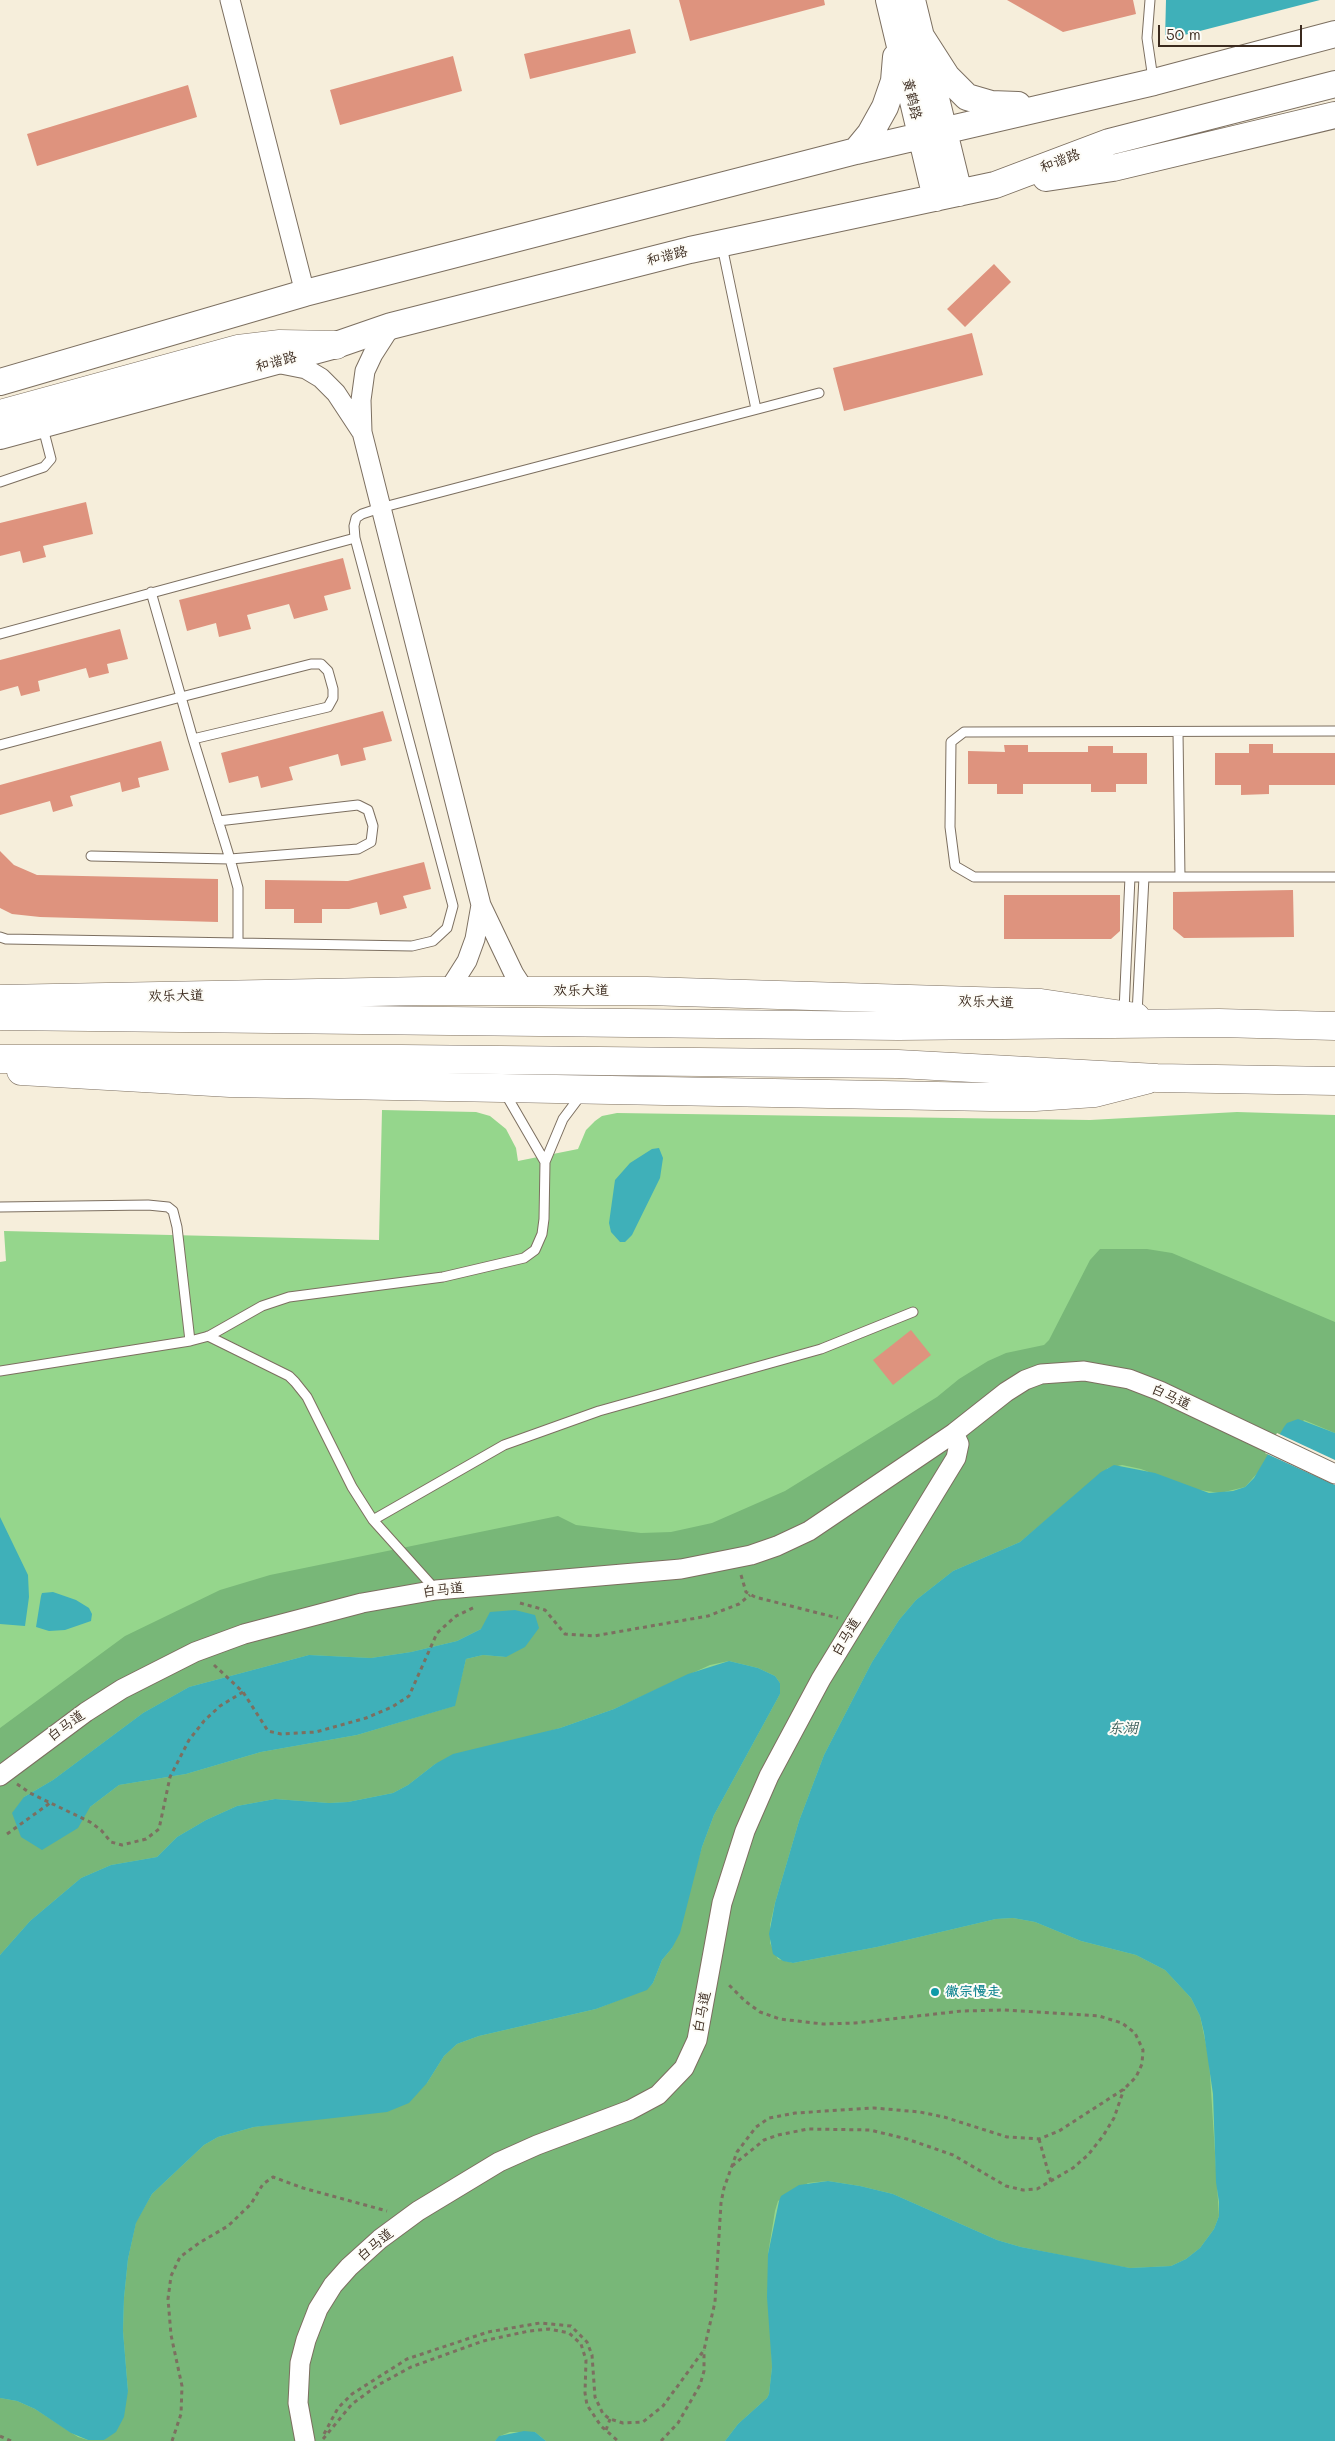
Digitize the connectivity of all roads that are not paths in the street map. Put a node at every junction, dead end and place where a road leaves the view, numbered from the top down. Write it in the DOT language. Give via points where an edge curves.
graph roads {
  1 [pos="230,0"];
  2 [pos="890,0"];
  3 [pos="912,0"];
  4 [pos="1150,0"];
  5 [pos="1335,34"];
  6 [pos="910,37"];
  7 [pos="1154,82"];
  8 [pos="1335,84"];
  9 [pos="1335,115"];
  10 [pos="932,133"];
  11 [pos="856,151"];
  12 [pos="996,185"];
  13 [pos="948,195"];
  14 [pos="722,243"];
  15 [pos="305,293"];
  16 [pos="391,326"];
  17 [pos="336,345"];
  18 [pos="273,362"];
  19 [pos="0,382"];
  20 [pos="819,393"];
  21 [pos="756,409"];
  22 [pos="0,414"];
  23 [pos="42,425"];
  24 [pos="362,432"];
  25 [pos="0,436"];
  26 [pos="0,482"];
  27 [pos="380,508"];
  28 [pos="356,538"];
  29 [pos="151,592"];
  30 [pos="0,634"];
  31 [pos="180,697"];
  32 [pos="1178,732"];
  33 [pos="1335,732"];
  34 [pos="192,739"];
  35 [pos="0,745"];
  36 [pos="218,821"];
  37 [pos="91,856"];
  38 [pos="230,859"];
  39 [pos="1130,877"];
  40 [pos="1144,877"];
  41 [pos="1180,877"];
  42 [pos="1335,877"];
  43 [pos="482,905"];
  44 [pos="0,937"];
  45 [pos="238,943"];
  46 [pos="448,991"];
  47 [pos="526,991"];
  48 [pos="0,999"];
  49 [pos="0,1016"];
  50 [pos="1140,1018"];
  51 [pos="1335,1026"];
  52 [pos="0,1059"];
  53 [pos="0,1069"];
  54 [pos="1157,1078"];
  55 [pos="1335,1081"];
  56 [pos="502,1089"];
  57 [pos="585,1090"];
  58 [pos="545,1162"];
  59 [pos="0,1207"];
  60 [pos="914,1312"];
  61 [pos="208,1336"];
  62 [pos="190,1341"];
  63 [pos="0,1372"];
  64 [pos="954,1433"];
  65 [pos="1335,1474"];
  66 [pos="373,1520"];
  67 [pos="436,1590"];
  68 [pos="8,1780"];
  69 [pos="305,2441"];
  1 -- 15 [label="street"];
  2 -- 6 [label="main road, 黄鹤路"];
  3 -- 6 [label="main road, 黄鹤路"];
  4 -- 7 [label="lane" via="1147,38"];
  5 -- 7 [label="main road"];
  6 -- 7 [label="main road" via="962,93 976,101 991,104 1025,105 1133,81"];
  6 -- 10 [label="main road, 黄鹤路"];
  6 -- 11 [label="main road" via="880,119"];
  7 -- 10 [label="main road"];
  8 -- 12 [label="main road, 和谐路" via="1109,142"];
  9 -- 12 [label="main road" via="1113,168"];
  10 -- 11 [label="main road"];
  10 -- 13 [label="main road, 黄鹤路"];
  11 -- 15 [label="main road"];
  12 -- 13 [label="main road, 和谐路"];
  13 -- 14 [label="main road, 和谐路"];
  14 -- 16 [label="main road, 和谐路"];
  14 -- 21 [label="lane"];
  15 -- 19 [label="main road"];
  16 -- 17 [label="main road, 和谐路"];
  16 -- 24 [label="street" via="365,371 360,400"];
  17 -- 18 [label="main road, 和谐路"];
  17 -- 22 [label="main road" via="280,344 238,349"];
  18 -- 23 [label="main road, 和谐路"];
  18 -- 24 [label="street" via="306,369 321,378 336,393"];
  20 -- 21 [label="lane"];
  21 -- 27 [label="lane"];
  23 -- 25 [label="main road, 和谐路"];
  23 -- 26 [label="lane" via="51,459 44,467"];
  24 -- 27 [label="street"];
  27 -- 28 [label="lane" via="358,516 354,526"];
  27 -- 43 [label="street"];
  28 -- 29 [label="lane"];
  28 -- 45 [label="lane" via="453,906 447,928 433,941 412,946"];
  29 -- 30 [label="lane"];
  29 -- 31 [label="lane"];
  31 -- 34 [label="lane"];
  31 -- 34 [label="lane" via="311,664 321,664 328,670 331,680 333,698 328,707"];
  31 -- 35 [label="lane"];
  32 -- 33 [label="lane"];
  32 -- 39 [label="lane" via="964,732 951,742 950,827 955,866 974,877"];
  32 -- 41 [label="lane"];
  34 -- 36 [label="lane"];
  36 -- 38 [label="lane"];
  36 -- 38 [label="lane" via="358,805 368,810 373,826 371,842 358,849"];
  37 -- 38 [label="lane"];
  38 -- 45 [label="lane" via="238,888"];
  39 -- 40 [label="lane"];
  39 -- 50 [label="lane"];
  40 -- 41 [label="lane"];
  40 -- 50 [label="lane"];
  41 -- 42 [label="lane"];
  43 -- 46 [label="street" via="467,961"];
  43 -- 47 [label="street" via="514,974"];
  44 -- 45 [label="lane"];
  46 -- 47 [label="main road, 欢乐大道"];
  46 -- 48 [label="main road, 欢乐大道"];
  47 -- 50 [label="main road, 欢乐大道" via="647,991 1041,1003"];
  49 -- 50 [label="main road, 欢乐大道" via="898,1026"];
  50 -- 51 [label="main road, 欢乐大道"];
  52 -- 54 [label="main road" via="898,1064"];
  53 -- 56 [label="main road" via="230,1083"];
  54 -- 55 [label="main road"];
  54 -- 57 [label="main road" via="1095,1093 1035,1097"];
  56 -- 57 [label="main road"];
  56 -- 58 [label="lane"];
  57 -- 58 [label="lane" via="566,1114"];
  58 -- 61 [label="lane" via="542,1234 535,1250 524,1258 443,1277 288,1297 262,1306"];
  59 -- 62 [label="lane" via="148,1204 168,1207 173,1211 177,1226"];
  60 -- 66 [label="lane" via="822,1350 598,1411 504,1446"];
  61 -- 62 [label="lane"];
  61 -- 66 [label="lane" via="295,1382 307,1397 352,1487"];
  62 -- 63 [label="lane"];
  64 -- 65 [label="street, 白马道" via="1026,1380 1041,1374 1084,1371 1129,1379"];
  64 -- 67 [label="street, 白马道" via="809,1531 777,1546 681,1569"];
  64 -- 69 [label="street, 白马道" via="960,1444 956,1458 855,1622 769,1776 745,1831 722,1904 697,2040 684,2068 658,2096 499,2162 404,2221 349,2267 318,2309 300,2363 298,2403"];
  66 -- 67 [label="lane"];
  67 -- 68 [label="street, 白马道" via="362,1603 299,1619 218,1642 195,1652 149,1674 86,1712"];
}
